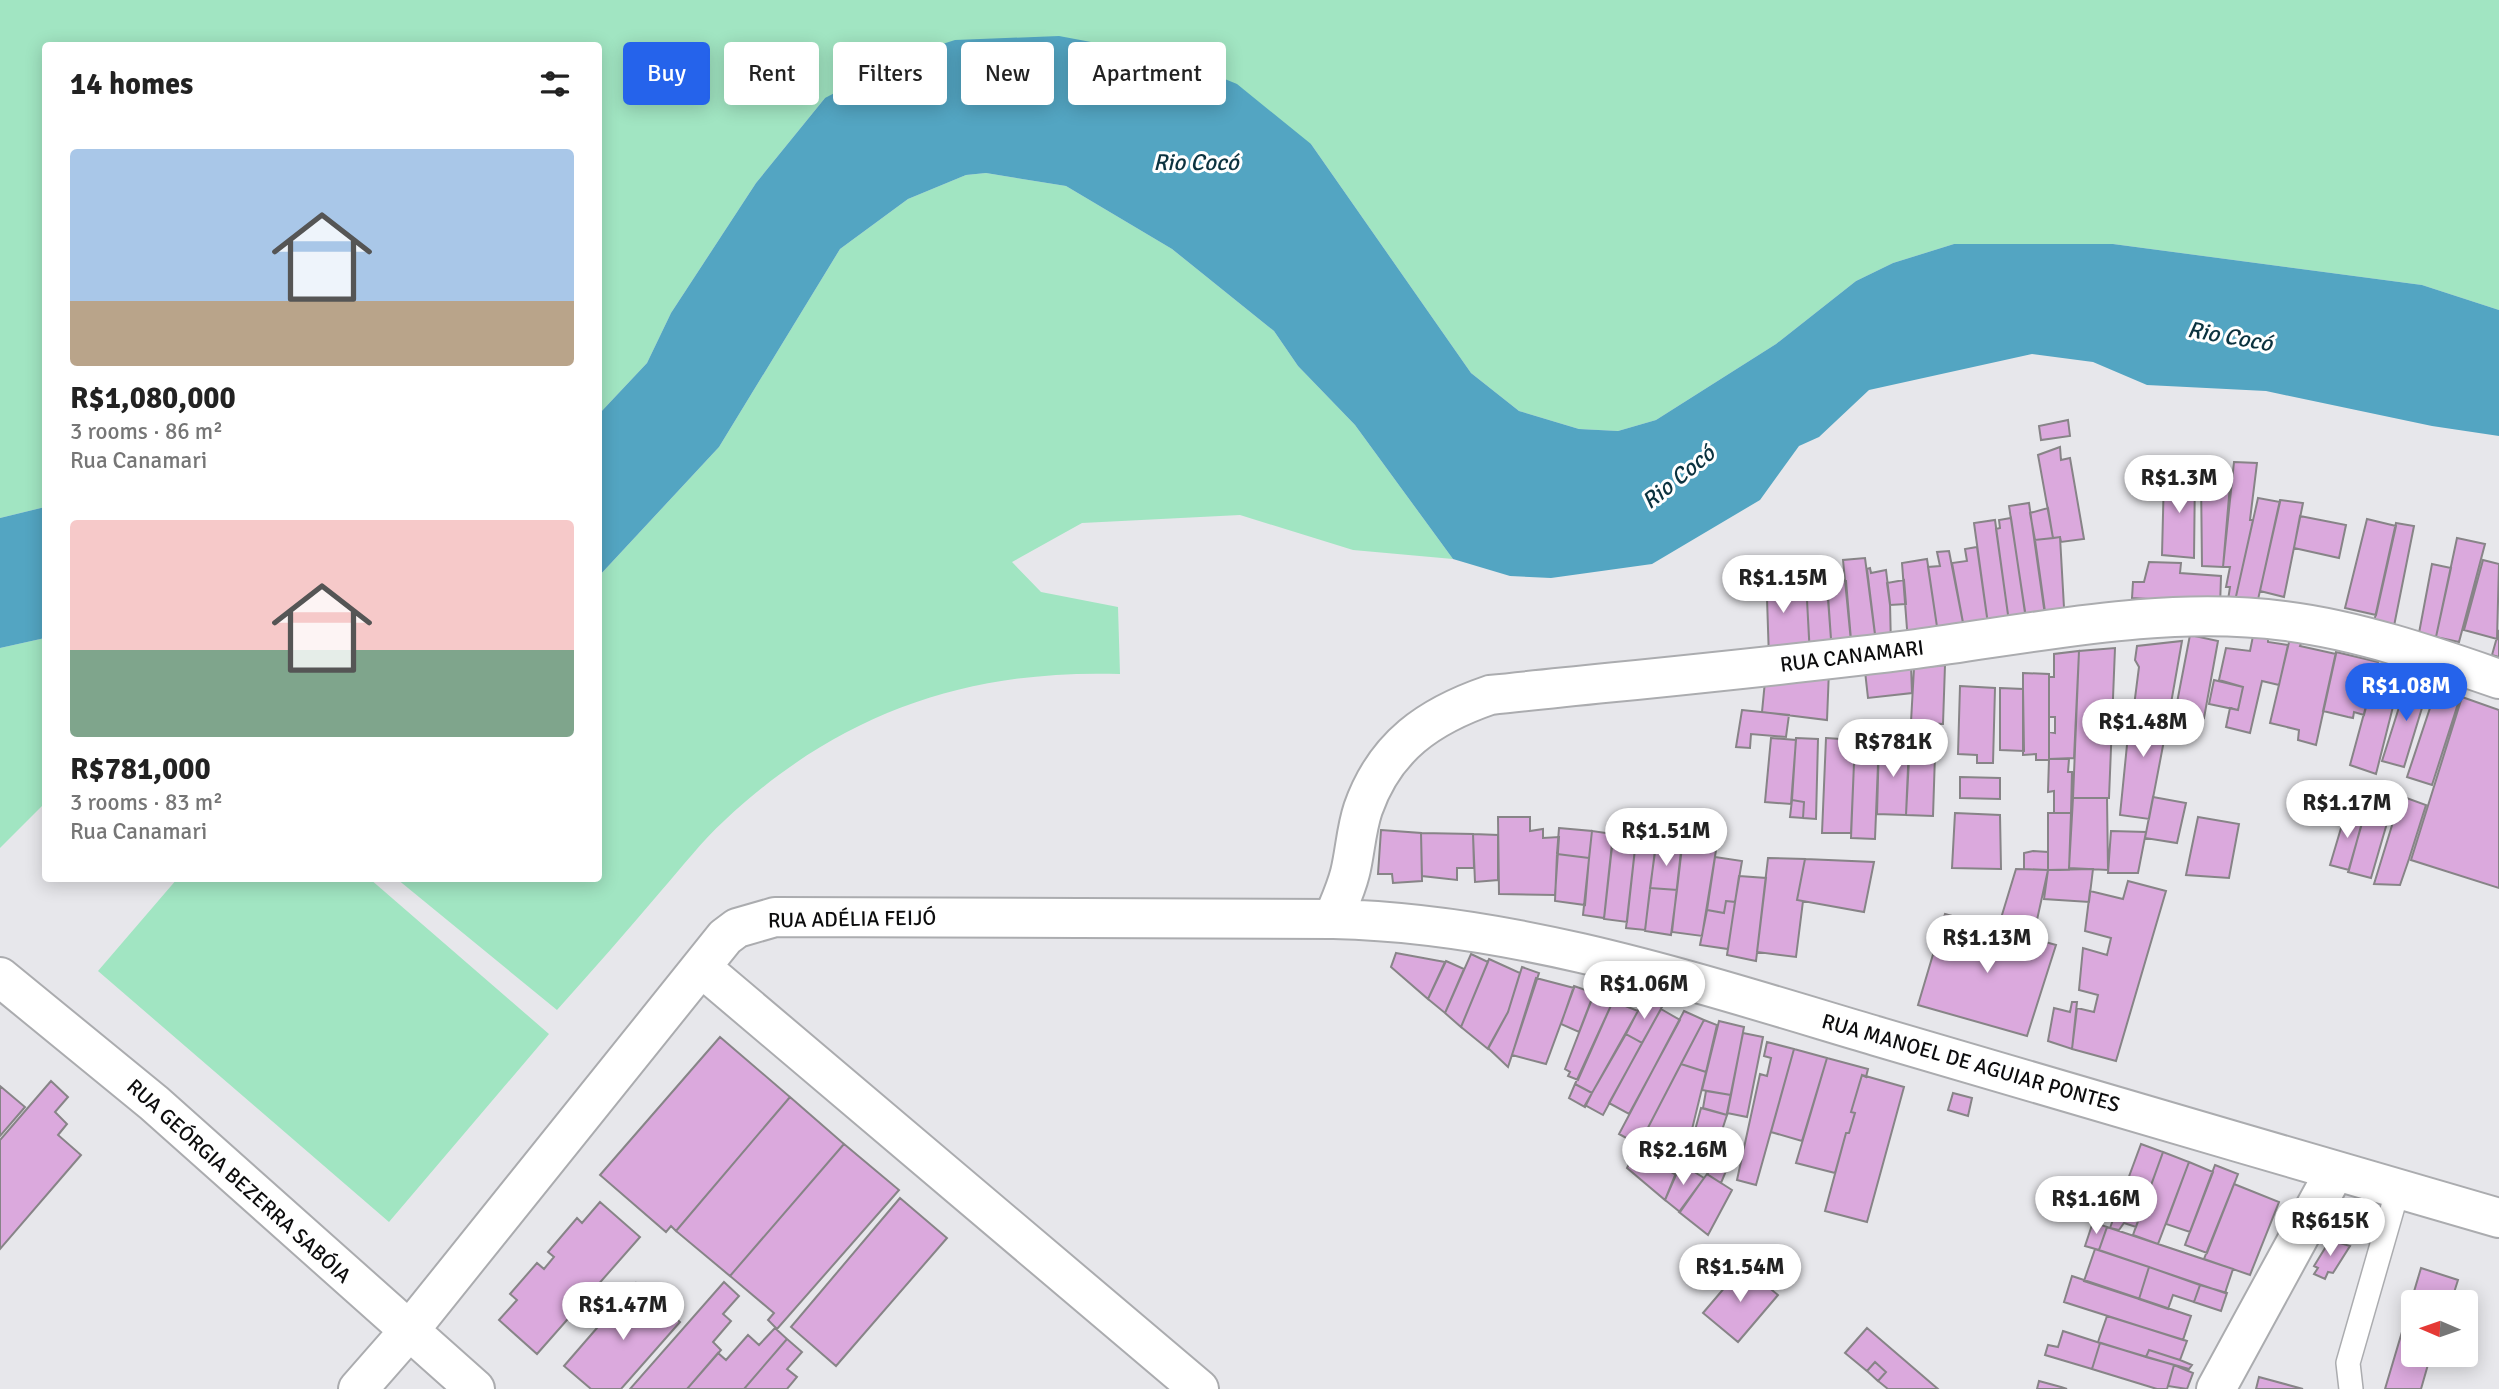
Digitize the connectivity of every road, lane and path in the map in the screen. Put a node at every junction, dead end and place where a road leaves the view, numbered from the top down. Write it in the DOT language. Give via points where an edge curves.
graph roads {
  1 [pos="2499,679"];
  2 [pos="1333,919"];
  3 [pos="1438,926"];
  4 [pos="702,968"];
  5 [pos="0,977"];
  6 [pos="2335,1171"];
  7 [pos="2398,1189"];
  8 [pos="2499,1218"];
  9 [pos="408,1332"];
  10 [pos="358,1389"];
  11 [pos="475,1389"];
  12 [pos="1199,1389"];
  13 [pos="2216,1389"];
  14 [pos="2351,1389"];
  1 -- 2 [label="street, RUA CANAMARI" via="2370,639 2286,621 2219,615 2145,619 1807,663 1490,695 1452,708 1415,730 1384,766 1363,810 1350,875"];
  2 -- 3 [label="street, RUA ADÉLIA FEIJÓ"];
  2 -- 4 [label="street, RUA ADÉLIA FEIJÓ" via="775,917 737,928"];
  3 -- 6 [label="street, RUA MANOEL DE AGUIAR PONTES" via="1643,967"];
  4 -- 9 [label="street, RUA ADÉLIA FEIJÓ"];
  4 -- 12 [label="street"];
  5 -- 9 [label="street, RUA GEÓRGIA BEZERRA SABÓIA" via="154,1102"];
  6 -- 7 [label="street, RUA MANOEL DE AGUIAR PONTES"];
  6 -- 13 [label="street"];
  7 -- 8 [label="street, RUA MANOEL DE AGUIAR PONTES"];
  7 -- 14 [label="lane" via="2347,1363"];
  9 -- 10 [label="street, RUA ADÉLIA FEIJÓ"];
  9 -- 11 [label="street, RUA GEÓRGIA BEZERRA SABÓIA"];
}
